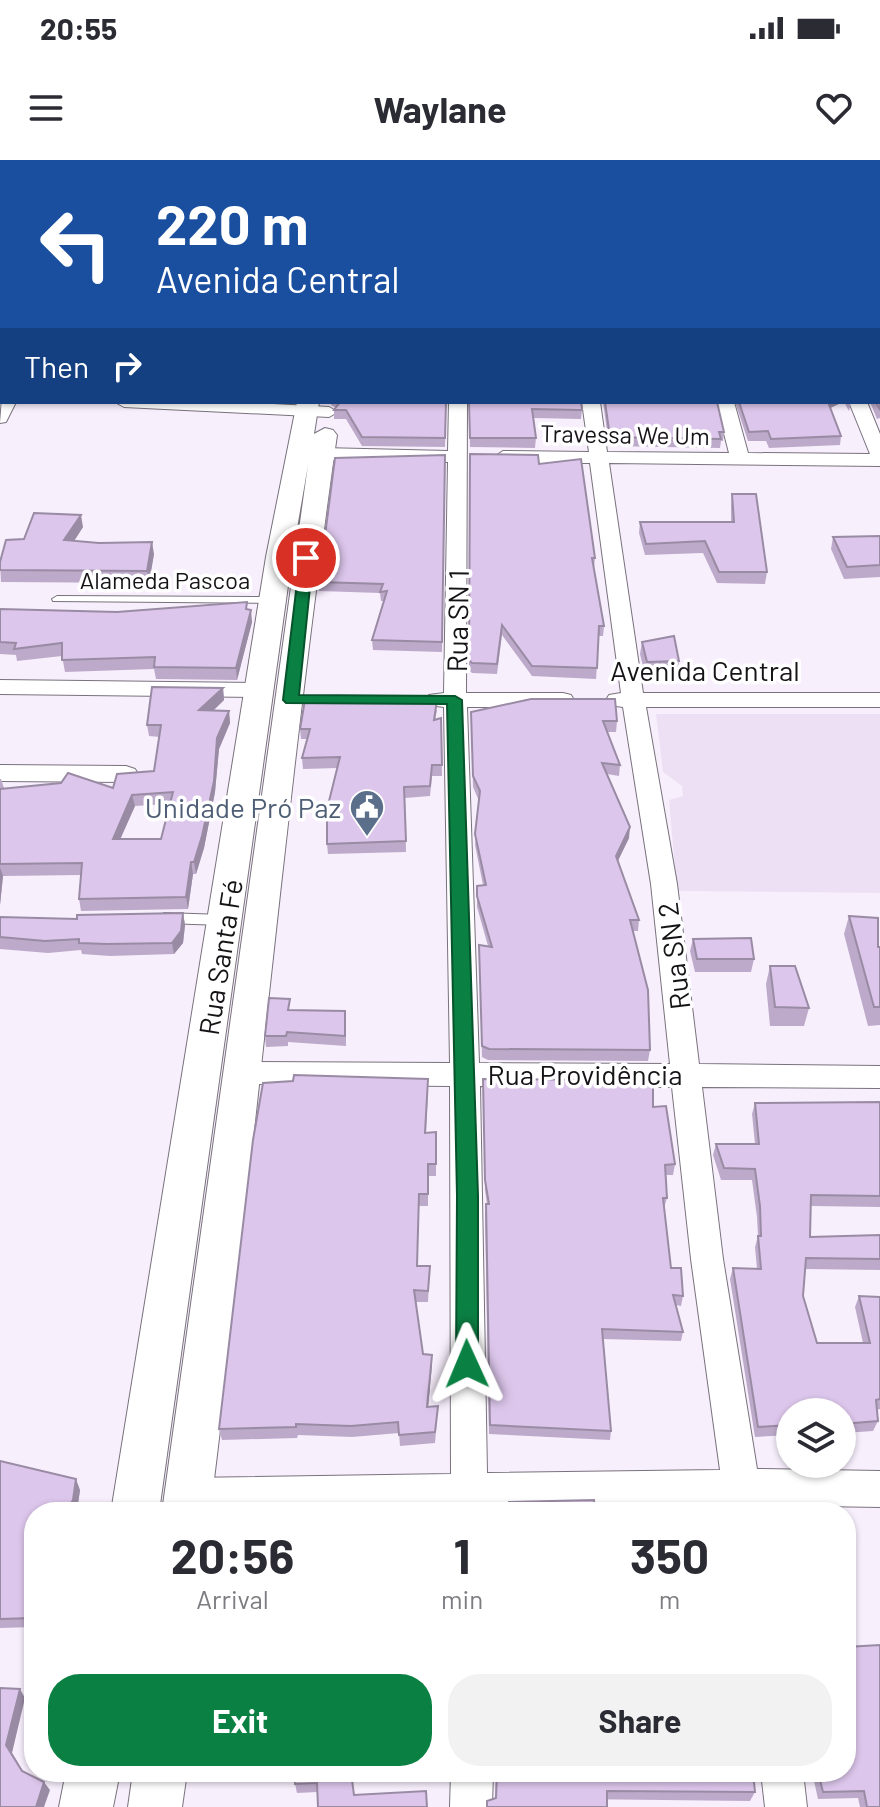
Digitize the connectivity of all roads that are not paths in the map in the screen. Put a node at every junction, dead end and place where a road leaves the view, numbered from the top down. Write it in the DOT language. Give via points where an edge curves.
graph roads {
  1 [pos="202,404"];
  2 [pos="459,404"];
  3 [pos="591,404"];
  4 [pos="726,404"];
  5 [pos="859,404"];
  6 [pos="318,407"];
  7 [pos="322,454"];
  8 [pos="473,457"];
  9 [pos="597,458"];
  10 [pos="880,458"];
  11 [pos="740,459"];
  12 [pos="293,558"];
  13 [pos="57,599"];
  14 [pos="273,600"];
  15 [pos="0,687"];
  16 [pos="285,696"];
  17 [pos="410,700"];
  18 [pos="455,700"];
  19 [pos="633,700"];
  20 [pos="880,700"];
  21 [pos="0,773"];
  22 [pos="126,774"];
  23 [pos="148,918"];
  24 [pos="225,920"];
  25 [pos="243,1073"];
  26 [pos="463,1074"];
  27 [pos="686,1075"];
  28 [pos="880,1077"];
  29 [pos="880,1489"];
  30 [pos="744,1500"];
  31 [pos="137,1502"];
  32 [pos="187,1502"];
  33 [pos="470,1502"];
  34 [pos="91,1782"];
  35 [pos="159,1782"];
  36 [pos="472,1782"];
  37 [pos="783,1782"];
  38 [pos="86,1807"];
  39 [pos="155,1807"];
  40 [pos="471,1807"];
  41 [pos="786,1807"];
  1 -- 6 [label="street"];
  2 -- 8 [label="street, Rua SN 1"];
  3 -- 9 [label="street, Rua SN 2"];
  4 -- 11 [label="street"];
  5 -- 10 [label="street"];
  6 -- 7 [label="street, Rua Santa Fé"];
  6 -- 12 [label="street, Rua Santa Fé"];
  7 -- 8 [label="street, Travessa We Um"];
  7 -- 12 [label="street, Rua Santa Fé"];
  8 -- 9 [label="street, Travessa We Um"];
  8 -- 18 [label="street, Rua SN 1"];
  9 -- 11 [label="street, Travessa We Um"];
  9 -- 19 [label="street, Rua SN 2"];
  10 -- 11 [label="street, Travessa We Um"];
  12 -- 14 [label="street, Rua Santa Fé"];
  12 -- 16 [label="street, Rua Santa Fé"];
  13 -- 14 [label="lane, Alameda Pascoa"];
  14 -- 16 [label="street, Rua Santa Fé"];
  15 -- 16 [label="street"];
  16 -- 24 [label="street, Rua Santa Fé"];
  16 -- 25 [label="street, Rua Santa Fé"];
  17 -- 18 [label="street, Avenida Central"];
  18 -- 19 [label="street, Avenida Central"];
  18 -- 26 [label="street, Rua SN 1"];
  19 -- 20 [label="street, Avenida Central"];
  19 -- 27 [label="street, Rua SN 2" via="664,884"];
  21 -- 22 [label="street"];
  23 -- 24 [label="lane"];
  24 -- 31 [label="street, Rua Santa Fé"];
  25 -- 26 [label="street, Rua Providência"];
  25 -- 32 [label="street, Rua Santa Fé"];
  26 -- 27 [label="street, Rua Providência"];
  26 -- 33 [label="street, Rua SN 1"];
  27 -- 28 [label="street, Rua Providência"];
  27 -- 30 [label="street, Rua SN 2" via="707,1259"];
  29 -- 30 [label="street"];
  30 -- 33 [label="street"];
  34 -- 38 [label="street"];
  35 -- 39 [label="street"];
  36 -- 40 [label="street"];
  37 -- 41 [label="street"];
}
